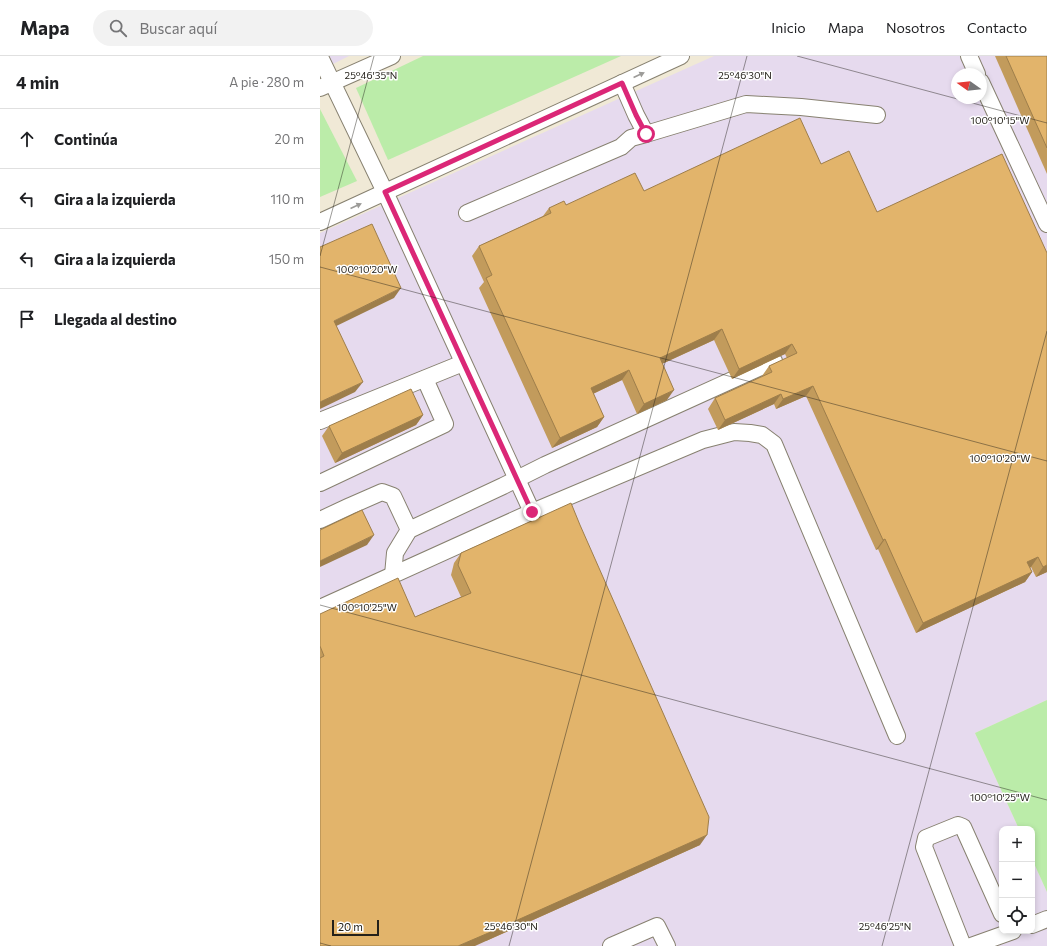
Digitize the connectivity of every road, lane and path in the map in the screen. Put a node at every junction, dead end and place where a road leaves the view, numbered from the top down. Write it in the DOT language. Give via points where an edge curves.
graph roads {
  1 [pos="392,56"];
  2 [pos="681,56"];
  3 [pos="969,56"];
  4 [pos="320,57"];
  5 [pos="372,60"];
  6 [pos="974,68"];
  7 [pos="622,83"];
  8 [pos="326,86"];
  9 [pos="987,95"];
  10 [pos="877,115"];
  11 [pos="646,134"];
  12 [pos="385,192"];
  13 [pos="467,213"];
  14 [pos="1046,219"];
  15 [pos="320,222"];
  16 [pos="774,361"];
  17 [pos="463,363"];
  18 [pos="425,378"];
  19 [pos="320,421"];
  20 [pos="516,479"];
  21 [pos="320,483"];
  22 [pos="532,512"];
  23 [pos="320,520"];
  24 [pos="409,530"];
  25 [pos="393,575"];
  26 [pos="320,608"];
  27 [pos="897,736"];
  28 [pos="999,907"];
  29 [pos="1047,919"];
  30 [pos="1035,923"];
  31 [pos="1003,934"];
  32 [pos="611,946"];
  33 [pos="667,946"];
  34 [pos="963,946"];
  35 [pos="971,946"];
  1 -- 5 [label="street"];
  7 -- 2 [label="street, one-way"];
  3 -- 6 [label="street"];
  4 -- 8 [label="street"];
  5 -- 8 [label="street"];
  7 -- 11 [label="street"];
  7 -- 12 [label="street"];
  8 -- 12 [label="street"];
  9 -- 14 [label="street"];
  10 -- 11 [label="street" via="746,104"];
  11 -- 13 [label="street" via="631,138 621,147"];
  15 -- 12 [label="street, one-way"];
  12 -- 17 [label="street"];
  16 -- 20 [label="street"];
  17 -- 18 [label="street"];
  17 -- 20 [label="street"];
  18 -- 19 [label="street"];
  18 -- 21 [label="street" via="445,424"];
  20 -- 22 [label="street"];
  20 -- 24 [label="street"];
  22 -- 25 [label="street"];
  22 -- 27 [label="street" via="703,440 734,432 762,435 774,444"];
  23 -- 24 [label="street" via="382,492 393,496"];
  24 -- 25 [label="street" via="395,554"];
  25 -- 26 [label="street"];
  28 -- 34 [label="street" via="963,827 958,825 926,838 924,847"];
  29 -- 30 [label="street"];
  31 -- 35 [label="street"];
  32 -- 33 [label="street" via="657,926"];
}
